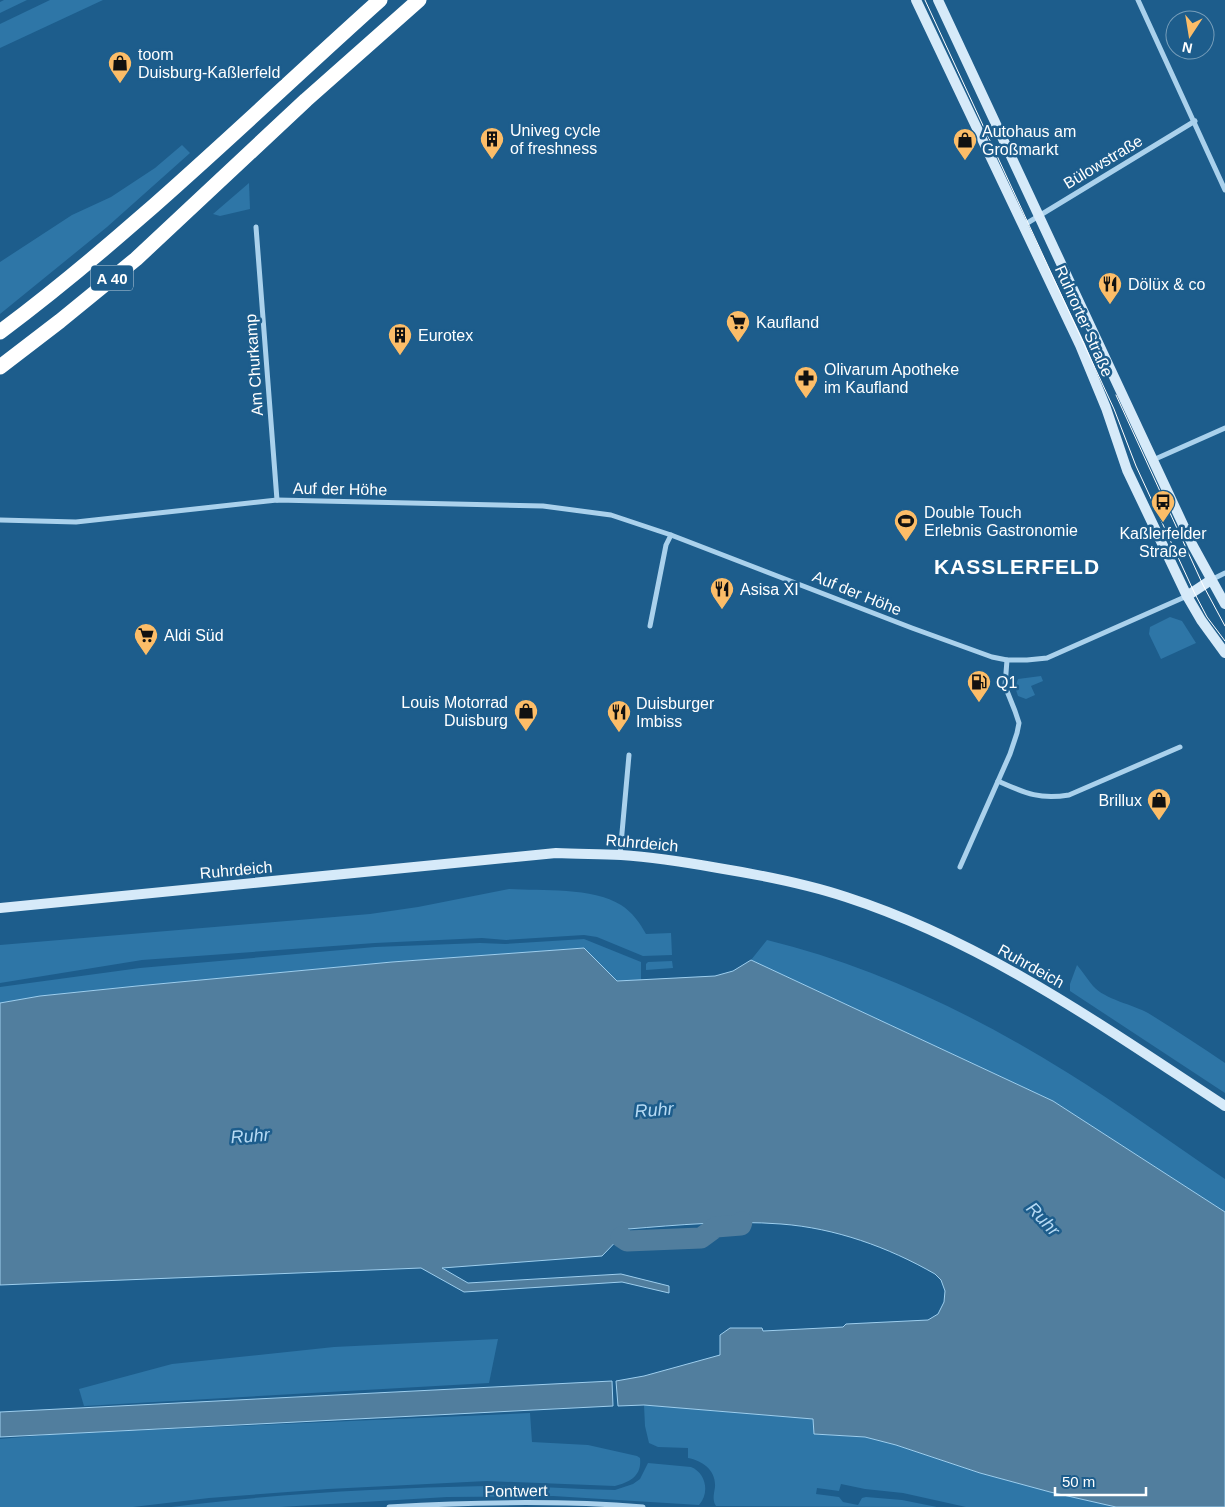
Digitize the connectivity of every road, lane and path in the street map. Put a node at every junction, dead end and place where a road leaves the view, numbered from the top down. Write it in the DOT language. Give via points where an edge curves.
graph roads {
  1 [pos="380,0"];
  2 [pos="419,0"];
  3 [pos="916,0"];
  4 [pos="938,0"];
  5 [pos="1138,0"];
  6 [pos="1194,121"];
  7 [pos="1225,190"];
  8 [pos="1038,216"];
  9 [pos="1024,225"];
  10 [pos="256,228"];
  11 [pos="0,332"];
  12 [pos="0,367"];
  13 [pos="1225,428"];
  14 [pos="1153,460"];
  15 [pos="277,500"];
  16 [pos="0,521"];
  17 [pos="671,535"];
  18 [pos="1225,573"];
  19 [pos="1211,580"];
  20 [pos="1188,596"];
  21 [pos="1225,604"];
  22 [pos="650,626"];
  23 [pos="1225,653"];
  24 [pos="1007,660"];
  25 [pos="1180,747"];
  26 [pos="630,755"];
  27 [pos="998,781"];
  28 [pos="620,855"];
  29 [pos="960,867"];
  30 [pos="0,908"];
  31 [pos="1225,1106"];
  32 [pos="389,1507"];
  33 [pos="643,1507"];
  1 -- 11 [label="highway, A 40" via="115,240"];
  2 -- 12 [label="highway, A 40" via="306,100 136,259"];
  3 -- 9 [label="main road, Ruhrorter Straße"];
  4 -- 8 [label="main road, Ruhrorter Straße"];
  5 -- 6 [label="street"];
  6 -- 7 [label="street"];
  6 -- 8 [label="street, Bülowstraße"];
  8 -- 9 [label="street, Bülowstraße"];
  8 -- 14 [label="main road, Ruhrorter Straße"];
  9 -- 20 [label="main road, Ruhrorter Straße" via="1080,345 1127,470"];
  10 -- 15 [label="street, Am Churkamp"];
  13 -- 14 [label="street"];
  14 -- 19 [label="main road, Ruhrorter Straße"];
  15 -- 16 [label="street, Auf der Höhe" via="76,522"];
  15 -- 17 [label="street, Auf der Höhe" via="544,506 611,515"];
  17 -- 22 [label="street" via="666,545"];
  17 -- 24 [label="street, Auf der Höhe" via="929,635"];
  18 -- 19 [label="street"];
  19 -- 20 [label="main road"];
  19 -- 21 [label="main road, Ruhrorter Straße"];
  20 -- 23 [label="main road, Ruhrorter Straße"];
  20 -- 24 [label="street, Auf der Höhe" via="1047,658"];
  24 -- 27 [label="street" via="1005,686 1018,723 1013,747"];
  25 -- 27 [label="street" via="1069,795 1050,798 1026,794"];
  26 -- 28 [label="street"];
  27 -- 29 [label="street"];
  28 -- 30 [label="main road, Ruhrdeich" via="556,853"];
  28 -- 31 [label="main road, Ruhrdeich" via="665,859 785,880 847,897 923,927 999,964 1061,1000"];
  32 -- 33 [label="street, Pontwert" via="544,1503"];
}
